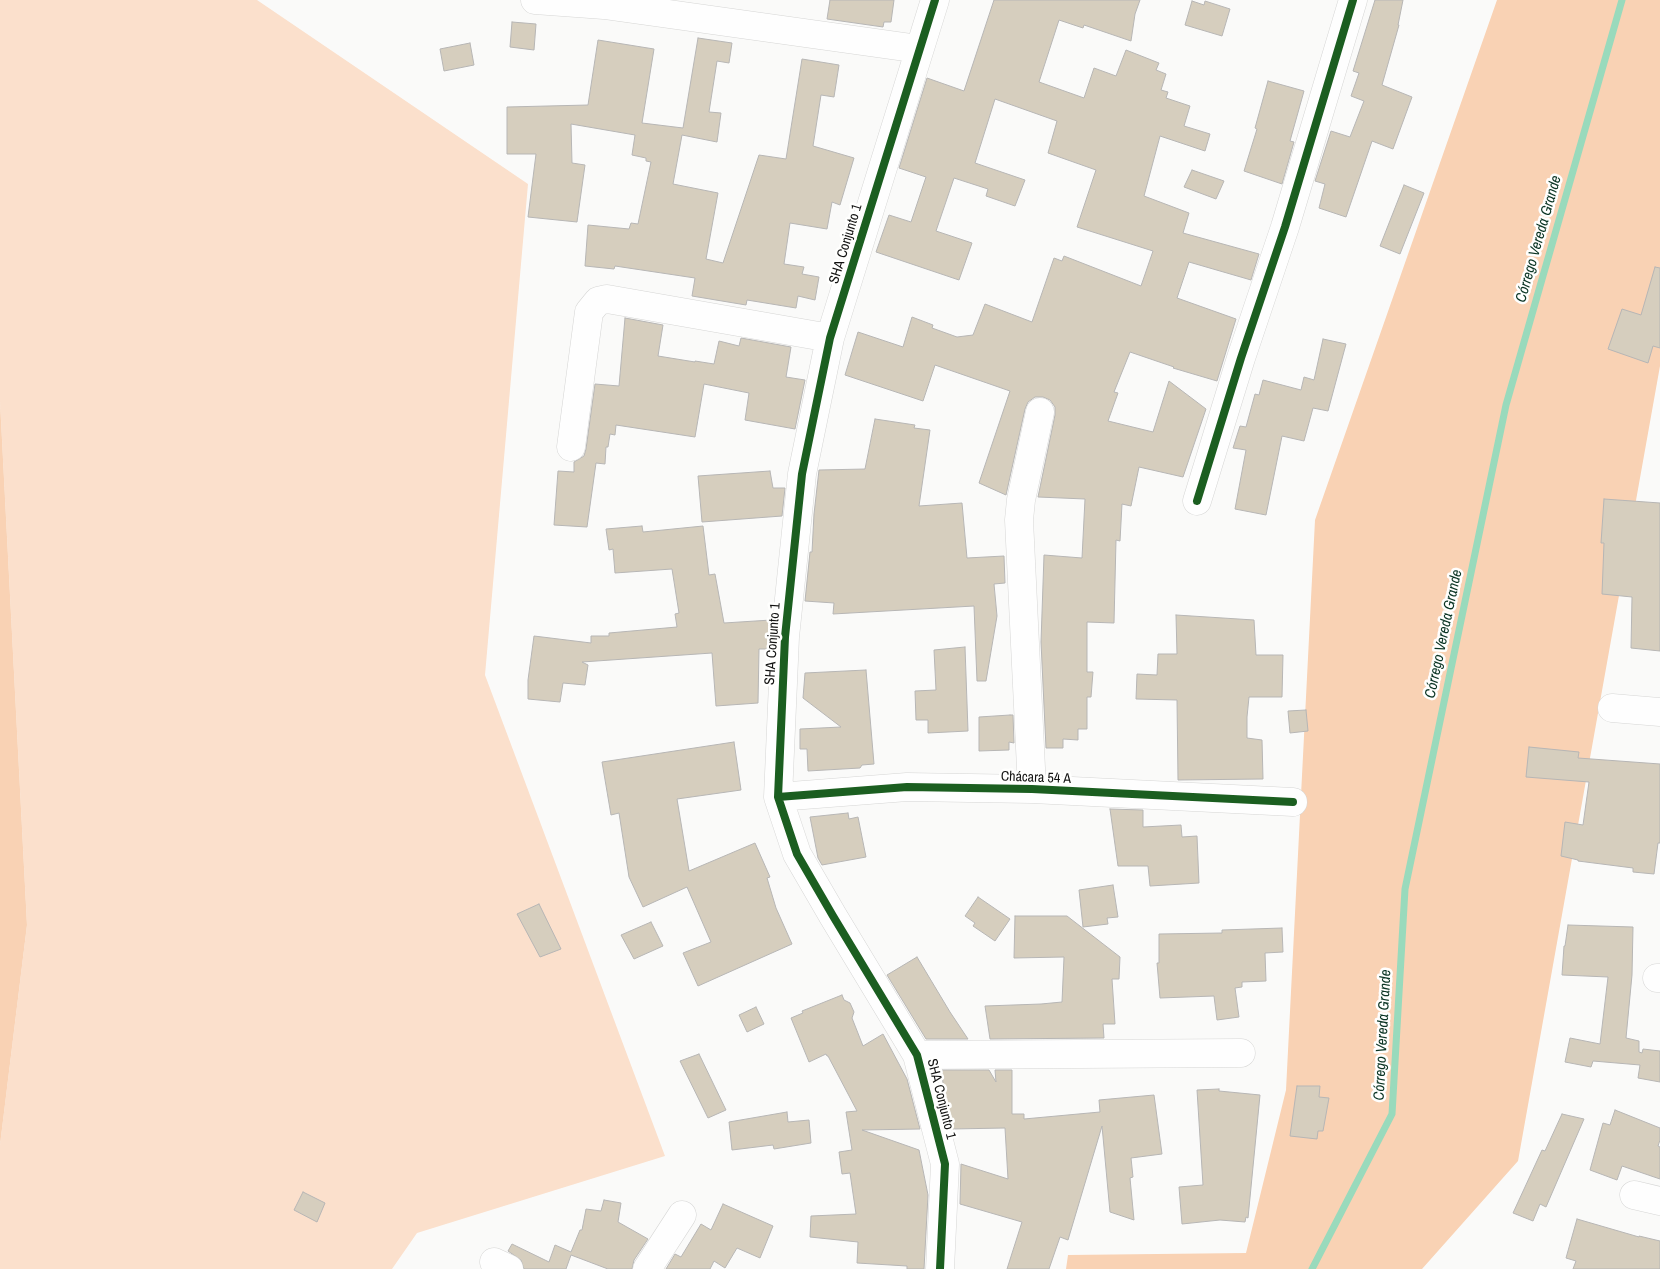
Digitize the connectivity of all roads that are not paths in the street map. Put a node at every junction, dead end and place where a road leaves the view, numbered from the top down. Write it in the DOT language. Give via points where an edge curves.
graph roads {
  1 [pos="535,0"];
  2 [pos="935,0"];
  3 [pos="1354,0"];
  4 [pos="604,2"];
  5 [pos="918,49"];
  6 [pos="830,338"];
  7 [pos="1040,412"];
  8 [pos="570,447"];
  9 [pos="1197,501"];
  10 [pos="1612,708"];
  11 [pos="1660,712"];
  12 [pos="1032,790"];
  13 [pos="778,796"];
  14 [pos="1293,802"];
  15 [pos="1241,1053"];
  16 [pos="917,1054"];
  17 [pos="682,1215"];
  18 [pos="646,1269"];
  19 [pos="940,1269"];
  1 -- 4 [label="street"];
  2 -- 5 [label="street, SHA Conjunto 1"];
  3 -- 9 [label="street"];
  4 -- 5 [label="street"];
  5 -- 6 [label="street, SHA Conjunto 1"];
  6 -- 8 [label="street" via="607,299 598,301 589,312"];
  6 -- 13 [label="street, SHA Conjunto 1" via="802,474 785,637"];
  7 -- 12 [label="street, Chácara 54 A" via="1019,520"];
  10 -- 11 [label="street"];
  12 -- 13 [label="street, Chácara 54 A" via="908,787"];
  12 -- 14 [label="street, Chácara 54 A"];
  13 -- 16 [label="street, SHA Conjunto 1" via="797,854"];
  15 -- 16 [label="street"];
  16 -- 19 [label="street, SHA Conjunto 1" via="945,1164"];
  17 -- 18 [label="street"];
}
